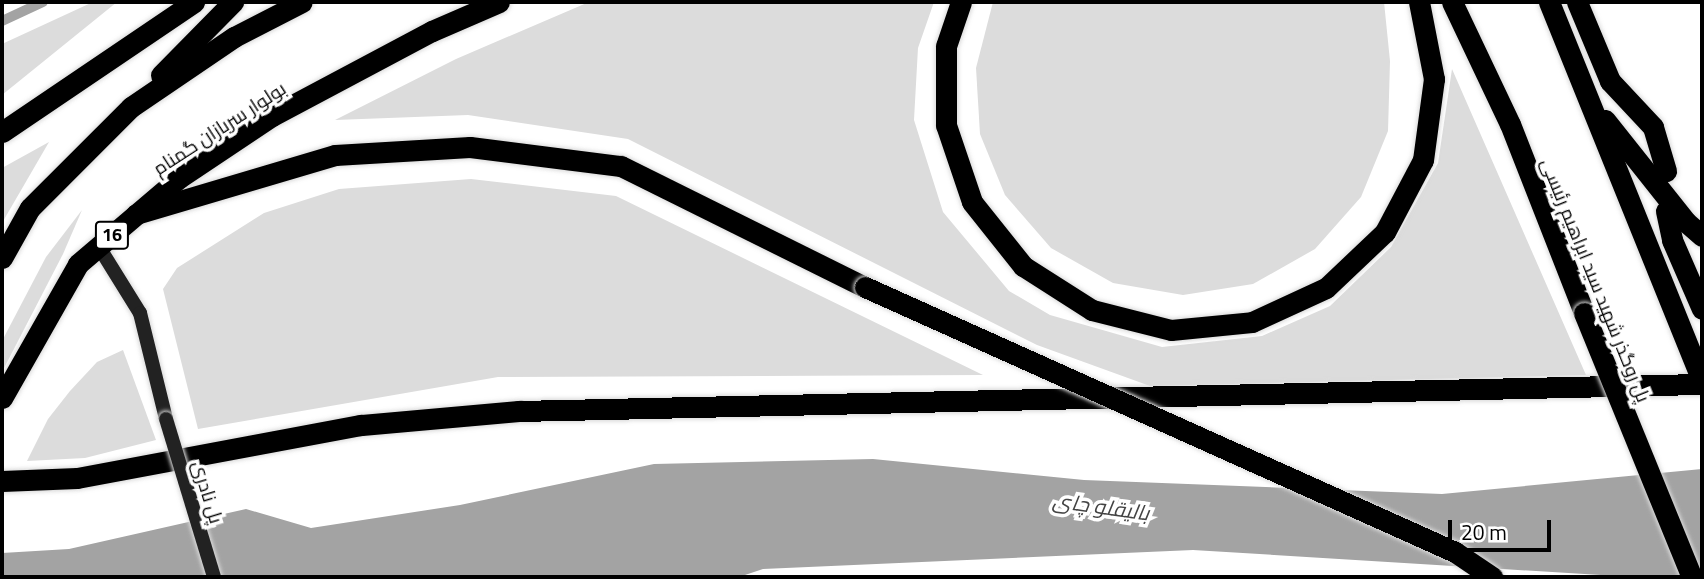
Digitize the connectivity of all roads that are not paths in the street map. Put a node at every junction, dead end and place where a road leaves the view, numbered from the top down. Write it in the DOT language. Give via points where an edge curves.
graph roads {
  1 [pos="194,2"];
  2 [pos="233,2"];
  3 [pos="302,2"];
  4 [pos="499,2"];
  5 [pos="961,2"];
  6 [pos="1419,2"];
  7 [pos="1452,2"];
  8 [pos="1549,2"];
  9 [pos="1577,2"];
  10 [pos="1591,102"];
  11 [pos="131,107"];
  12 [pos="2,132"];
  13 [pos="1666,171"];
  14 [pos="1666,211"];
  15 [pos="136,214"];
  16 [pos="1702,236"];
  17 [pos="99,247"];
  18 [pos="2,258"];
  19 [pos="1702,309"];
  20 [pos="1702,382"];
  21 [pos="2,398"];
  22 [pos="2,481"];
  23 [pos="214,577"];
  24 [pos="1492,577"];
  25 [pos="1692,577"];
  1 -- 12 [label="highway"];
  2 -- 11 [label="highway"];
  3 -- 11 [label="highway" via="234,37"];
  4 -- 15 [label="highway, بولوار سربازان گمنام / 16" via="432,31 272,116 178,178"];
  5 -- 6 [label="highway" via="946,46 946,125 972,202 1023,266 1092,310 1171,330 1252,322 1326,288 1385,232 1423,160 1434,79"];
  7 -- 25 [label="highway, پل روگذر شهید سید ابراهیم رئیسی, bridge" via="1510,124"];
  8 -- 10 [label="highway"];
  9 -- 13 [label="highway" via="1610,81 1653,127"];
  10 -- 16 [label="highway"];
  10 -- 20 [label="highway"];
  11 -- 18 [label="highway" via="30,208"];
  14 -- 19 [label="highway" via="1672,240"];
  15 -- 17 [label="highway, بولوار سربازان گمنام / 16"];
  15 -- 24 [label="highway, bridge" via="335,155 470,147 621,166 865,287 1455,552"];
  17 -- 21 [label="highway, بولوار سربازان گمنام / 16" via="78,264"];
  17 -- 23 [label="street, پل نادری, bridge" via="141,313 166,419"];
  20 -- 22 [label="highway" via="519,411 361,425 77,478"];
}
